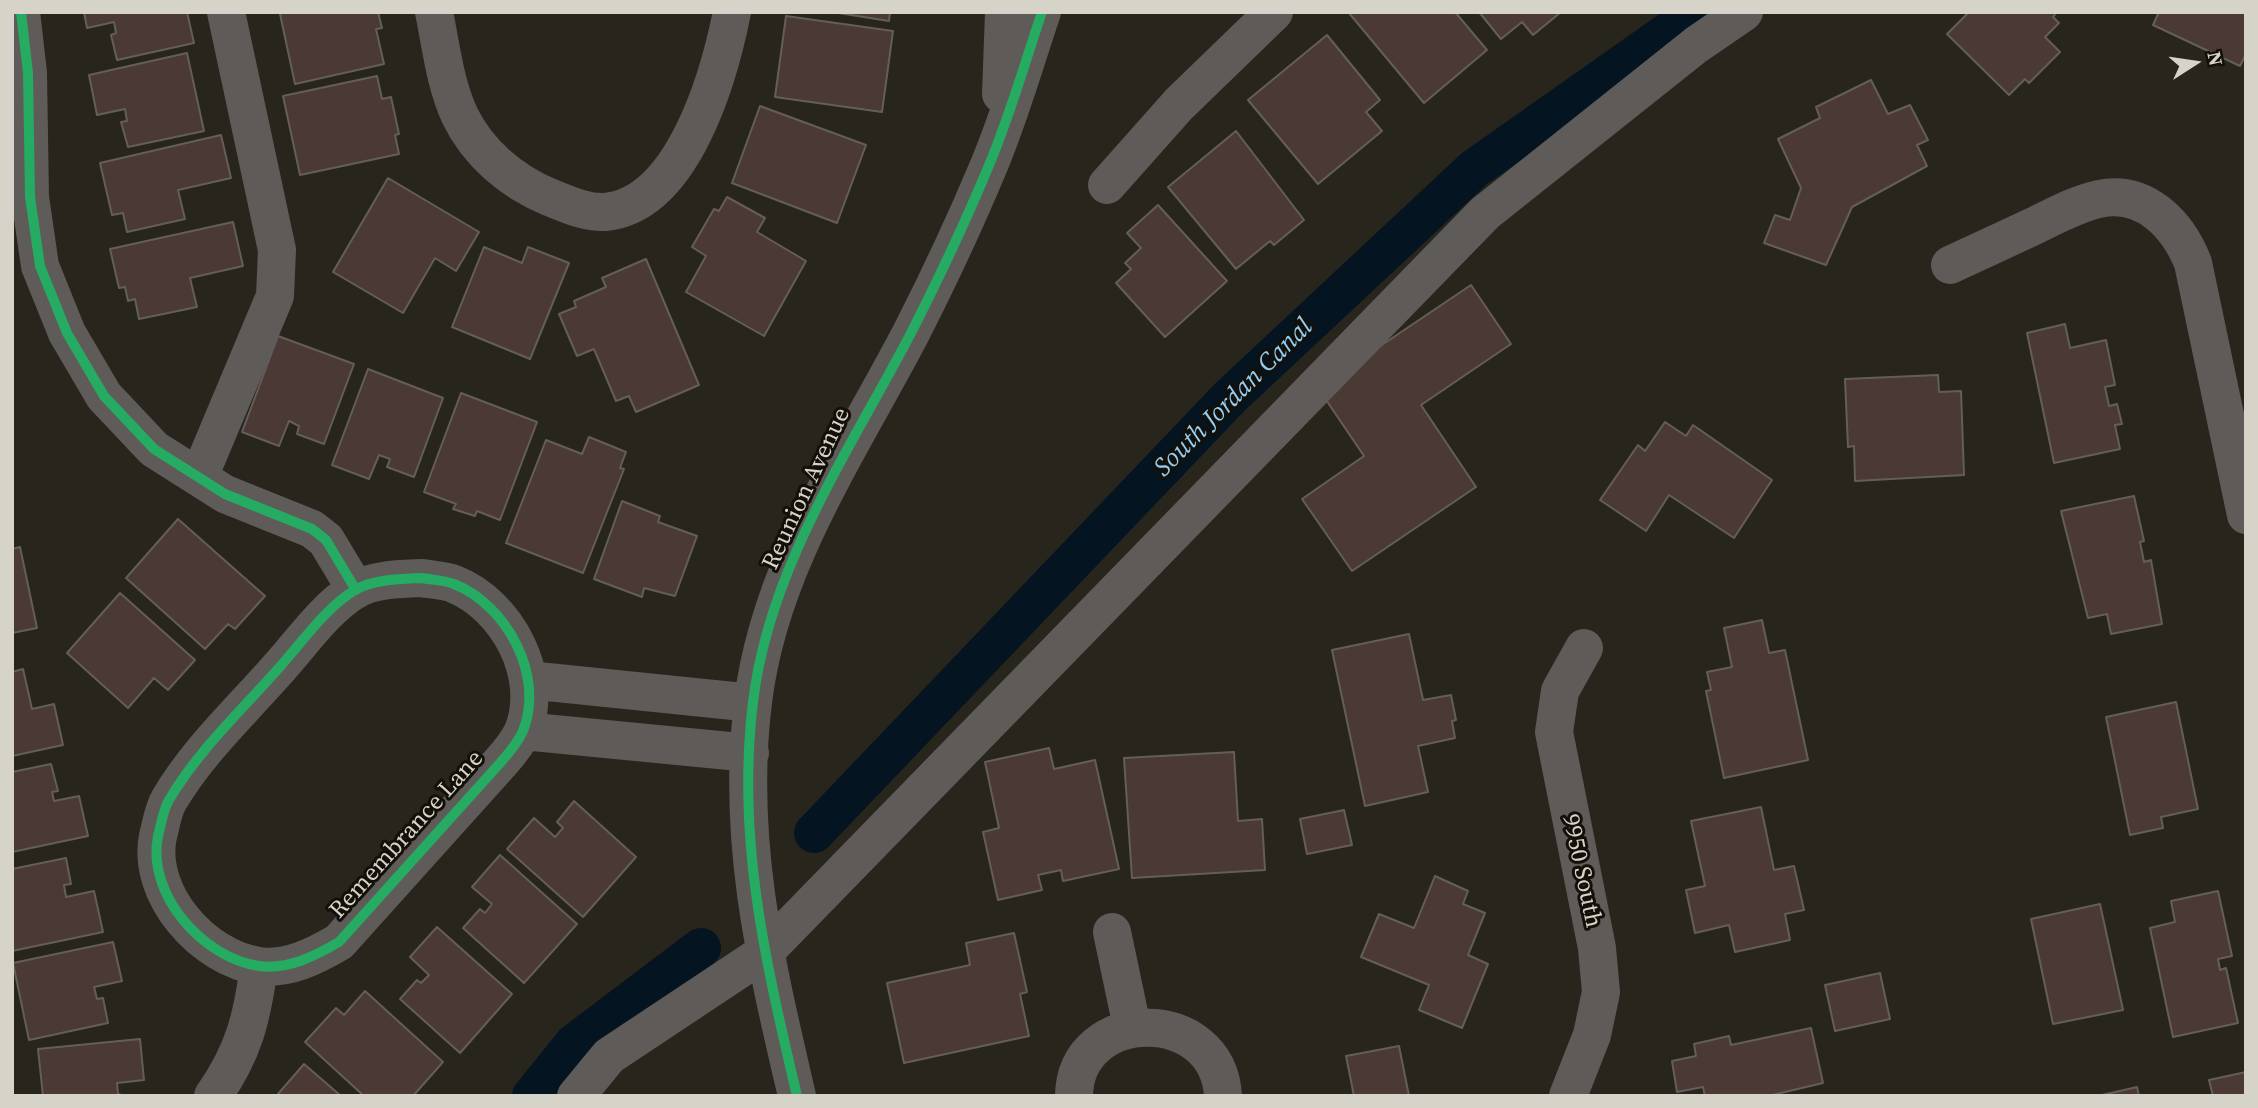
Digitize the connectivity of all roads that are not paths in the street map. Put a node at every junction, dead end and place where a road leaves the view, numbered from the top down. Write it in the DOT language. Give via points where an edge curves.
graph roads {
  1 [pos="21,12"];
  2 [pos="226,12"];
  3 [pos="434,12"];
  4 [pos="732,12"];
  5 [pos="1004,12"];
  6 [pos="1042,12"];
  7 [pos="1274,12"];
  8 [pos="1744,12"];
  9 [pos="1000,134"];
  10 [pos="1107,186"];
  11 [pos="1950,265"];
  12 [pos="199,477"];
  13 [pos="2246,515"];
  14 [pos="356,590"];
  15 [pos="1584,648"];
  16 [pos="528,680"];
  17 [pos="643,691"];
  18 [pos="753,703"];
  19 [pos="523,731"];
  20 [pos="638,742"];
  21 [pos="750,752"];
  22 [pos="1112,932"];
  23 [pos="764,953"];
  24 [pos="259,966"];
  25 [pos="1132,1027"];
  26 [pos="213,1096"];
  27 [pos="576,1096"];
  28 [pos="797,1096"];
  29 [pos="1074,1096"];
  30 [pos="1223,1096"];
  31 [pos="1568,1096"];
  1 -- 12 [label="street" via="28,73 30,197 40,266 67,333 104,396 154,449"];
  2 -- 12 [label="street" via="277,250 275,296"];
  3 -- 4 [label="street" via="460,115 479,147 506,173 543,194 581,210 603,212 624,208 656,190 685,146 708,100"];
  5 -- 9 [label="street, Reunion Avenue"];
  6 -- 9 [label="street, Reunion Avenue"];
  7 -- 10 [label="street" via="1179,104"];
  8 -- 23 [label="street" via="1485,214"];
  9 -- 18 [label="street, Reunion Avenue" via="911,332 838,461 790,569 761,657"];
  11 -- 13 [label="street" via="2102,198 2149,206 2169,221 2184,240 2193,263"];
  12 -- 14 [label="street" via="225,494 312,529 326,540"];
  14 -- 16 [label="street" via="390,580 422,578 454,584 482,601 505,624"];
  14 -- 24 [label="street, Remembrance Lane" via="326,615 186,773 167,804 157,840 161,877 175,910 196,936 226,955"];
  15 -- 31 [label="street, 9950 South" via="1560,691 1554,732 1599,959 1601,992 1592,1035"];
  16 -- 17 [label="street"];
  16 -- 19 [label="street, Remembrance Lane"];
  17 -- 18 [label="street"];
  17 -- 20 [label="street"];
  18 -- 21 [label="street, Reunion Avenue"];
  19 -- 20 [label="street"];
  19 -- 24 [label="street, Remembrance Lane" via="501,762 339,942 288,965"];
  20 -- 21 [label="street"];
  21 -- 23 [label="street, Reunion Avenue" via="750,865"];
  22 -- 25 [label="street"];
  23 -- 27 [label="street" via="610,1056"];
  23 -- 28 [label="street, Reunion Avenue"];
  24 -- 26 [label="street" via="241,1051"];
  25 -- 29 [label="street" via="1093,1049 1080,1068"];
  25 -- 30 [label="street" via="1168,1029 1199,1045 1214,1064"];
}
